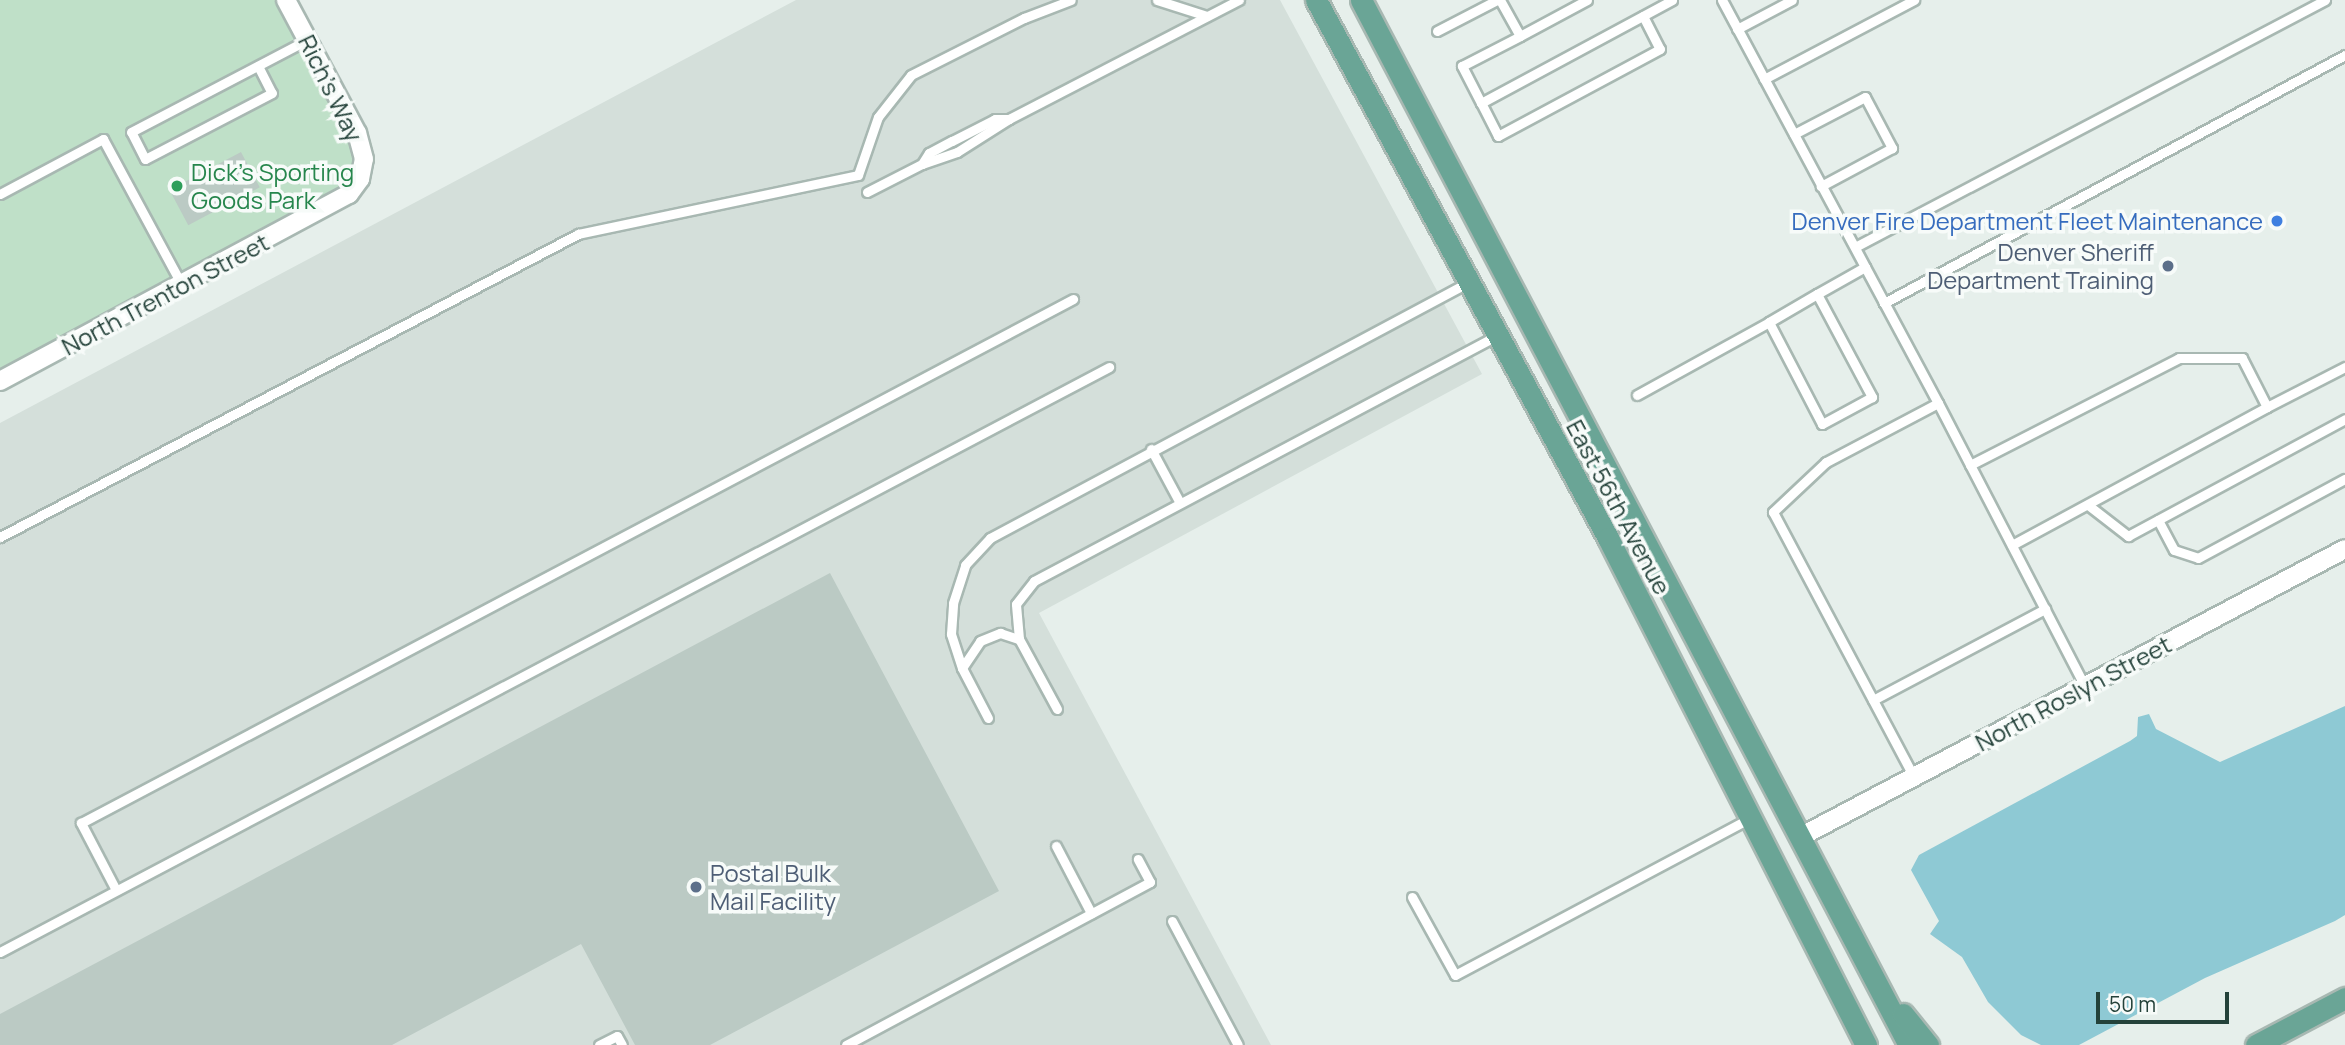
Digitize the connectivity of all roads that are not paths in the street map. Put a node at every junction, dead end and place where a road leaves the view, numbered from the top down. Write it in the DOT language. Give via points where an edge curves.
graph roads {
  1 [pos="286,0"];
  2 [pos="1071,0"];
  3 [pos="1157,0"];
  4 [pos="1239,0"];
  5 [pos="1316,0"];
  6 [pos="1361,0"];
  7 [pos="1499,0"];
  8 [pos="1587,0"];
  9 [pos="1672,0"];
  10 [pos="1722,0"];
  11 [pos="1792,0"];
  12 [pos="1914,0"];
  13 [pos="2325,0"];
  14 [pos="1207,16"];
  15 [pos="1643,16"];
  16 [pos="1737,29"];
  17 [pos="1437,32"];
  18 [pos="1520,36"];
  19 [pos="307,40"];
  20 [pos="2345,55"];
  21 [pos="258,65"];
  22 [pos="1764,79"];
  23 [pos="1481,103"];
  24 [pos="1794,135"];
  25 [pos="360,179"];
  26 [pos="1821,186"];
  27 [pos="867,192"];
  28 [pos="0,194"];
  29 [pos="1855,247"];
  30 [pos="1865,267"];
  31 [pos="1467,283"];
  32 [pos="182,285"];
  33 [pos="1817,294"];
  34 [pos="1073,299"];
  35 [pos="1884,303"];
  36 [pos="1769,322"];
  37 [pos="1496,336"];
  38 [pos="1109,366"];
  39 [pos="2345,367"];
  40 [pos="0,381"];
  41 [pos="1637,395"];
  42 [pos="1938,403"];
  43 [pos="2267,407"];
  44 [pos="2345,419"];
  45 [pos="1151,449"];
  46 [pos="1970,465"];
  47 [pos="2345,479"];
  48 [pos="1180,503"];
  49 [pos="2088,505"];
  50 [pos="2158,520"];
  51 [pos="0,537"];
  52 [pos="2012,545"];
  53 [pos="2345,548"];
  54 [pos="2045,609"];
  55 [pos="1020,639"];
  56 [pos="962,668"];
  57 [pos="2085,686"];
  58 [pos="1873,700"];
  59 [pos="1057,709"];
  60 [pos="988,718"];
  61 [pos="1914,777"];
  62 [pos="1751,817"];
  63 [pos="1800,837"];
  64 [pos="1056,846"];
  65 [pos="1138,859"];
  66 [pos="116,890"];
  67 [pos="1412,897"];
  68 [pos="1091,913"];
  69 [pos="1172,921"];
  70 [pos="0,952"];
  71 [pos="1880,990"];
  72 [pos="2345,998"];
  73 [pos="1848,1009"];
  74 [pos="599,1045"];
  75 [pos="622,1045"];
  76 [pos="846,1045"];
  77 [pos="1238,1045"];
  78 [pos="1858,1045"];
  79 [pos="1866,1045"];
  80 [pos="1909,1045"];
  81 [pos="1928,1045"];
  82 [pos="2256,1045"];
  1 -- 19 [label="street, Rich's Way"];
  2 -- 51 [label="lane" via="1024,18 911,75 878,117 858,175 578,234"];
  3 -- 14 [label="lane"];
  4 -- 14 [label="lane"];
  5 -- 31 [label="main road, East 56th Avenue"];
  6 -- 63 [label="main road, East 56th Avenue"];
  7 -- 17 [label="lane"];
  7 -- 18 [label="lane"];
  8 -- 18 [label="lane"];
  9 -- 15 [label="lane"];
  10 -- 16 [label="lane"];
  11 -- 16 [label="lane"];
  12 -- 22 [label="lane"];
  13 -- 29 [label="lane"];
  14 -- 27 [label="lane" via="946,157"];
  15 -- 23 [label="lane"];
  15 -- 23 [label="lane" via="1660,49 1521,124 1498,136"];
  16 -- 22 [label="lane"];
  18 -- 23 [label="lane" via="1462,66"];
  19 -- 21 [label="lane"];
  19 -- 25 [label="street, Rich's Way" via="357,133 364,159"];
  20 -- 35 [label="lane"];
  21 -- 21 [label="lane" via="131,132 145,159 272,93"];
  22 -- 24 [label="lane"];
  24 -- 26 [label="lane"];
  24 -- 26 [label="lane" via="1865,97 1887,138 1892,148"];
  25 -- 32 [label="street, North Trenton Street" via="334,205"];
  26 -- 29 [label="lane"];
  28 -- 32 [label="lane" via="103,139"];
  29 -- 30 [label="lane"];
  30 -- 33 [label="lane"];
  30 -- 35 [label="lane"];
  31 -- 37 [label="main road, East 56th Avenue"];
  31 -- 45 [label="lane"];
  32 -- 40 [label="street, North Trenton Street"];
  33 -- 36 [label="lane"];
  33 -- 36 [label="lane" via="1872,397 1822,424"];
  34 -- 66 [label="lane" via="81,823"];
  35 -- 42 [label="lane"];
  36 -- 41 [label="lane"];
  37 -- 48 [label="lane"];
  37 -- 62 [label="main road, East 56th Avenue" via="1608,538"];
  38 -- 66 [label="lane"];
  39 -- 43 [label="lane"];
  42 -- 46 [label="lane"];
  42 -- 58 [label="lane" via="1826,462 1773,512"];
  43 -- 46 [label="lane" via="2242,358 2179,358"];
  43 -- 49 [label="lane"];
  44 -- 50 [label="lane"];
  45 -- 48 [label="lane"];
  45 -- 56 [label="lane" via="990,538 965,565 953,603 951,634"];
  46 -- 52 [label="lane"];
  47 -- 50 [label="lane" via="2198,558 2174,550"];
  48 -- 55 [label="lane" via="1034,581 1016,604"];
  49 -- 50 [label="lane" via="2128,537"];
  49 -- 52 [label="lane"];
  52 -- 54 [label="lane"];
  53 -- 57 [label="street, North Roslyn Street"];
  54 -- 57 [label="lane"];
  54 -- 58 [label="lane"];
  55 -- 56 [label="lane" via="1000,633 980,641"];
  55 -- 59 [label="lane"];
  56 -- 60 [label="lane"];
  57 -- 61 [label="street, North Roslyn Street"];
  58 -- 61 [label="lane"];
  61 -- 63 [label="street, North Roslyn Street"];
  62 -- 67 [label="lane" via="1455,975"];
  62 -- 73 [label="main road, East 56th Avenue"];
  63 -- 71 [label="main road, East 56th Avenue"];
  64 -- 68 [label="lane"];
  65 -- 68 [label="lane" via="1150,882"];
  66 -- 70 [label="lane"];
  68 -- 76 [label="lane"];
  69 -- 77 [label="lane"];
  71 -- 80 [label="main road, East 56th Avenue"];
  71 -- 81 [label="main road"];
  72 -- 82 [label="main road"];
  73 -- 78 [label="main road"];
  73 -- 79 [label="main road, East 56th Avenue"];
  74 -- 75 [label="lane" via="617,1036"];
}
